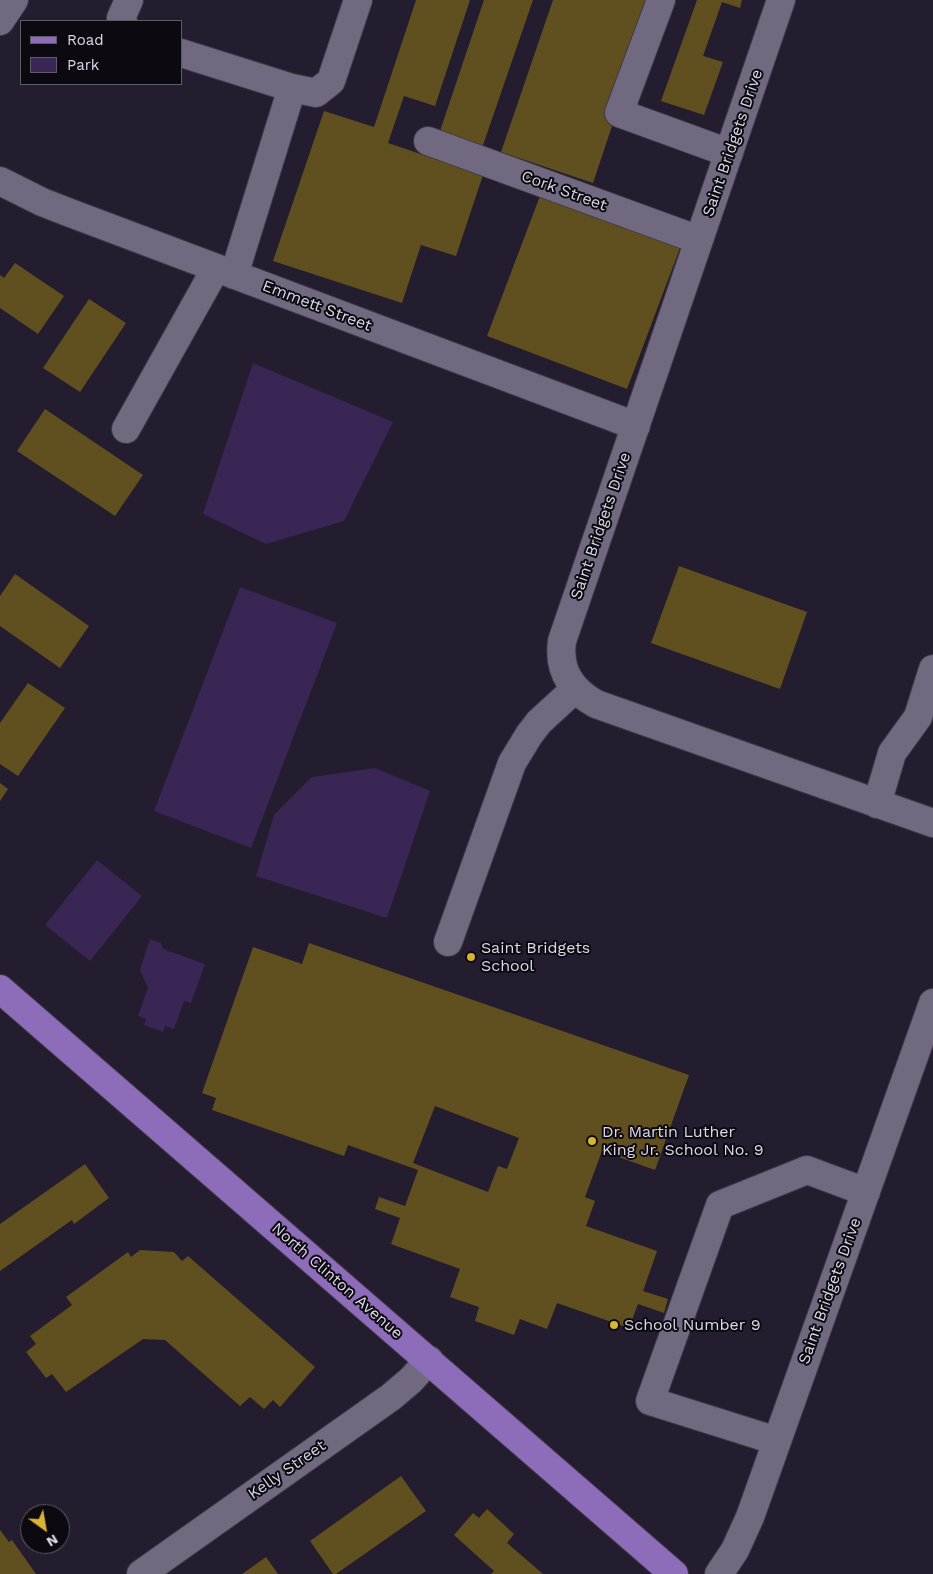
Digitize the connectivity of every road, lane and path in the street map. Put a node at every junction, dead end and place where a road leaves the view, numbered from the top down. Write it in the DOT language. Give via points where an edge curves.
graph roads {
  1 [pos="14,0"];
  2 [pos="129,0"];
  3 [pos="358,0"];
  4 [pos="661,0"];
  5 [pos="782,0"];
  6 [pos="122,20"];
  7 [pos="0,21"];
  8 [pos="182,53"];
  9 [pos="294,88"];
  10 [pos="428,142"];
  11 [pos="729,153"];
  12 [pos="0,182"];
  13 [pos="699,240"];
  14 [pos="225,272"];
  15 [pos="636,426"];
  16 [pos="126,429"];
  17 [pos="933,669"];
  18 [pos="576,689"];
  19 [pos="877,804"];
  20 [pos="933,824"];
  21 [pos="448,942"];
  22 [pos="0,990"];
  23 [pos="933,1003"];
  24 [pos="866,1192"];
  25 [pos="429,1360"];
  26 [pos="777,1440"];
  27 [pos="141,1574"];
  28 [pos="674,1574"];
  29 [pos="718,1574"];
  1 -- 7 [label="street"];
  2 -- 6 [label="street"];
  3 -- 9 [label="street" via="331,81"];
  4 -- 11 [label="street" via="619,114"];
  5 -- 11 [label="street, Saint Bridgets Drive"];
  8 -- 9 [label="street"];
  9 -- 14 [label="street"];
  10 -- 13 [label="street, Cork Street"];
  11 -- 13 [label="street, Saint Bridgets Drive"];
  12 -- 14 [label="street, Emmett Street" via="42,202"];
  13 -- 15 [label="street, Saint Bridgets Drive"];
  14 -- 15 [label="street, Emmett Street"];
  14 -- 16 [label="street"];
  15 -- 18 [label="street, Saint Bridgets Drive" via="562,641 563,666"];
  17 -- 19 [label="street" via="918,717 892,753"];
  18 -- 19 [label="street, Saint Bridgets Drive" via="596,704"];
  18 -- 21 [label="street" via="539,722 512,763"];
  19 -- 20 [label="street, Saint Bridgets Drive"];
  22 -- 25 [label="main road, North Clinton Avenue"];
  23 -- 24 [label="street, Saint Bridgets Drive"];
  24 -- 26 [label="street, Saint Bridgets Drive"];
  24 -- 26 [label="street" via="807,1170 720,1205 650,1401"];
  25 -- 27 [label="street, Kelly Street" via="390,1397"];
  25 -- 28 [label="main road, North Clinton Avenue"];
  26 -- 29 [label="street, Saint Bridgets Drive" via="743,1534"];
}
